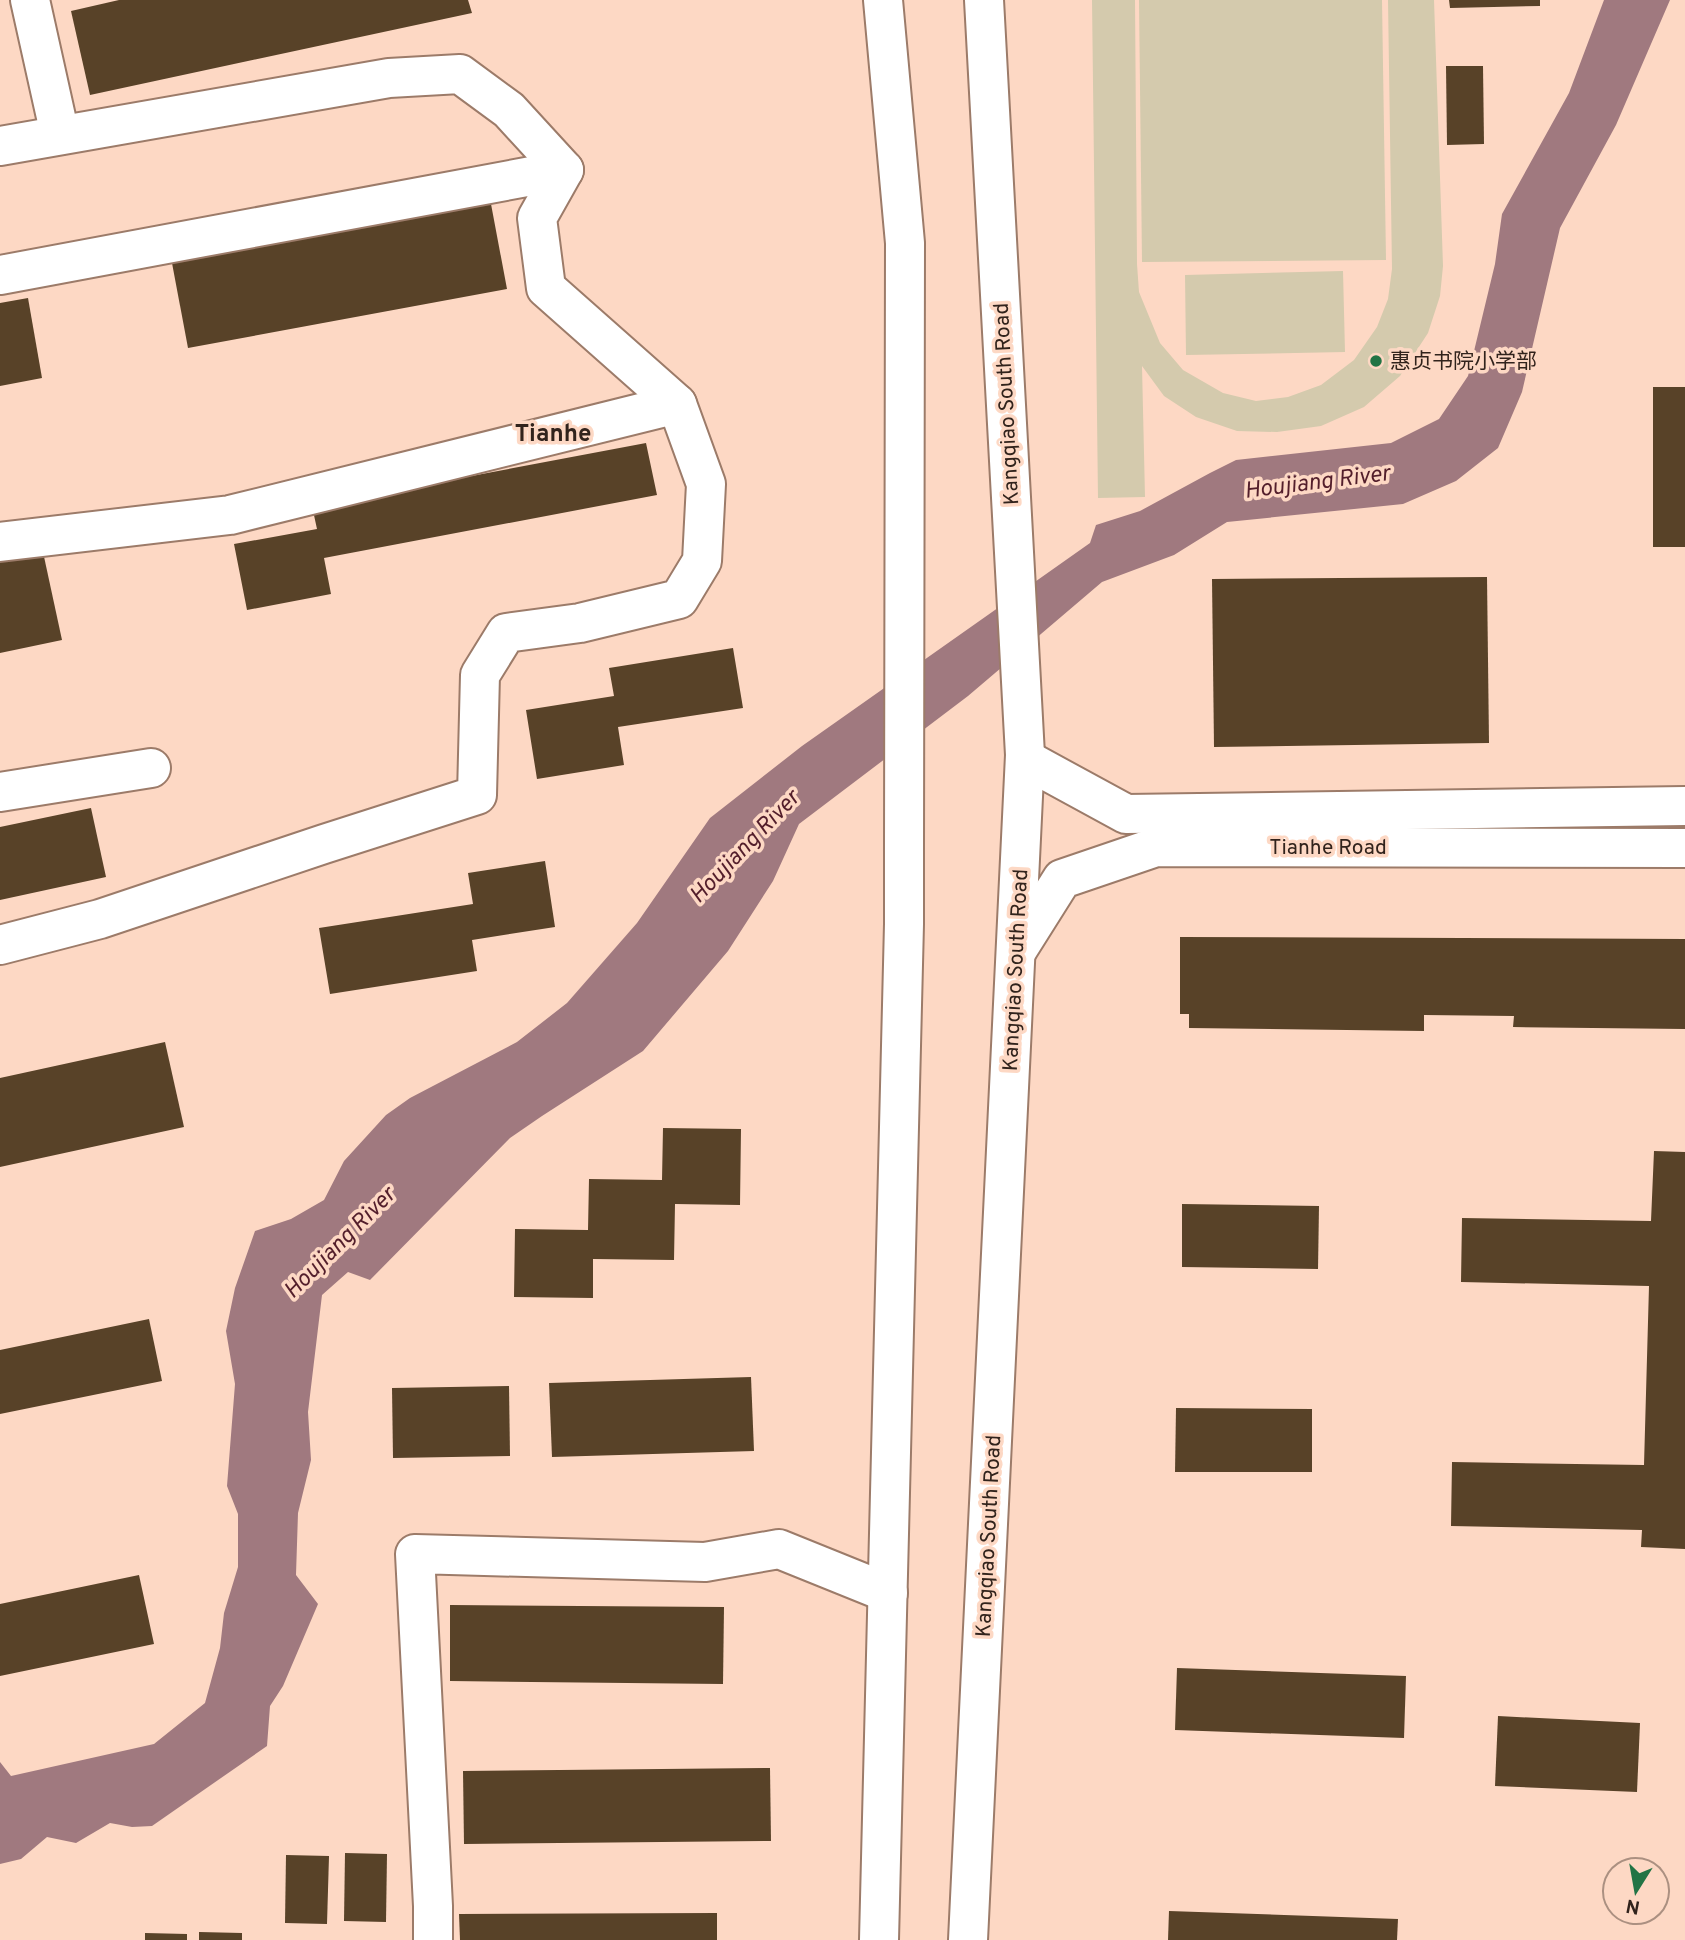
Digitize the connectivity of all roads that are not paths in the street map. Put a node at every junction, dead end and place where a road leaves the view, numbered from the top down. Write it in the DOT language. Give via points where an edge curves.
graph roads {
  1 [pos="30,0"];
  2 [pos="883,0"];
  3 [pos="984,0"];
  4 [pos="60,135"];
  5 [pos="0,145"];
  6 [pos="564,170"];
  7 [pos="0,275"];
  8 [pos="677,404"];
  9 [pos="0,542"];
  10 [pos="1025,757"];
  11 [pos="150,768"];
  12 [pos="0,793"];
  13 [pos="1685,806"];
  14 [pos="1685,848"];
  15 [pos="0,945"];
  16 [pos="1016,952"];
  17 [pos="888,1593"];
  18 [pos="433,1940"];
  19 [pos="879,1940"];
  20 [pos="968,1940"];
  1 -- 4 [label="main road"];
  2 -- 17 [label="main road" via="905,243 904,851"];
  3 -- 10 [label="main road, Kangqiao South Road"];
  4 -- 5 [label="main road"];
  4 -- 6 [label="main road" via="389,78 460,74 509,110"];
  6 -- 7 [label="main road"];
  6 -- 8 [label="main road" via="537,218 546,288"];
  8 -- 9 [label="main road" via="230,515"];
  8 -- 15 [label="main road" via="706,484 702,561 679,599 580,623 506,633 480,675 477,795 100,919"];
  10 -- 13 [label="main road, Tianhe Road" via="1126,814"];
  10 -- 16 [label="main road, Kangqiao South Road"];
  11 -- 12 [label="main road"];
  14 -- 16 [label="main road, Tianhe Road" via="1156,847 1062,879"];
  16 -- 20 [label="main road, Kangqiao South Road"];
  17 -- 18 [label="main road" via="779,1549 705,1562 415,1554"];
  17 -- 19 [label="main road"];
}
